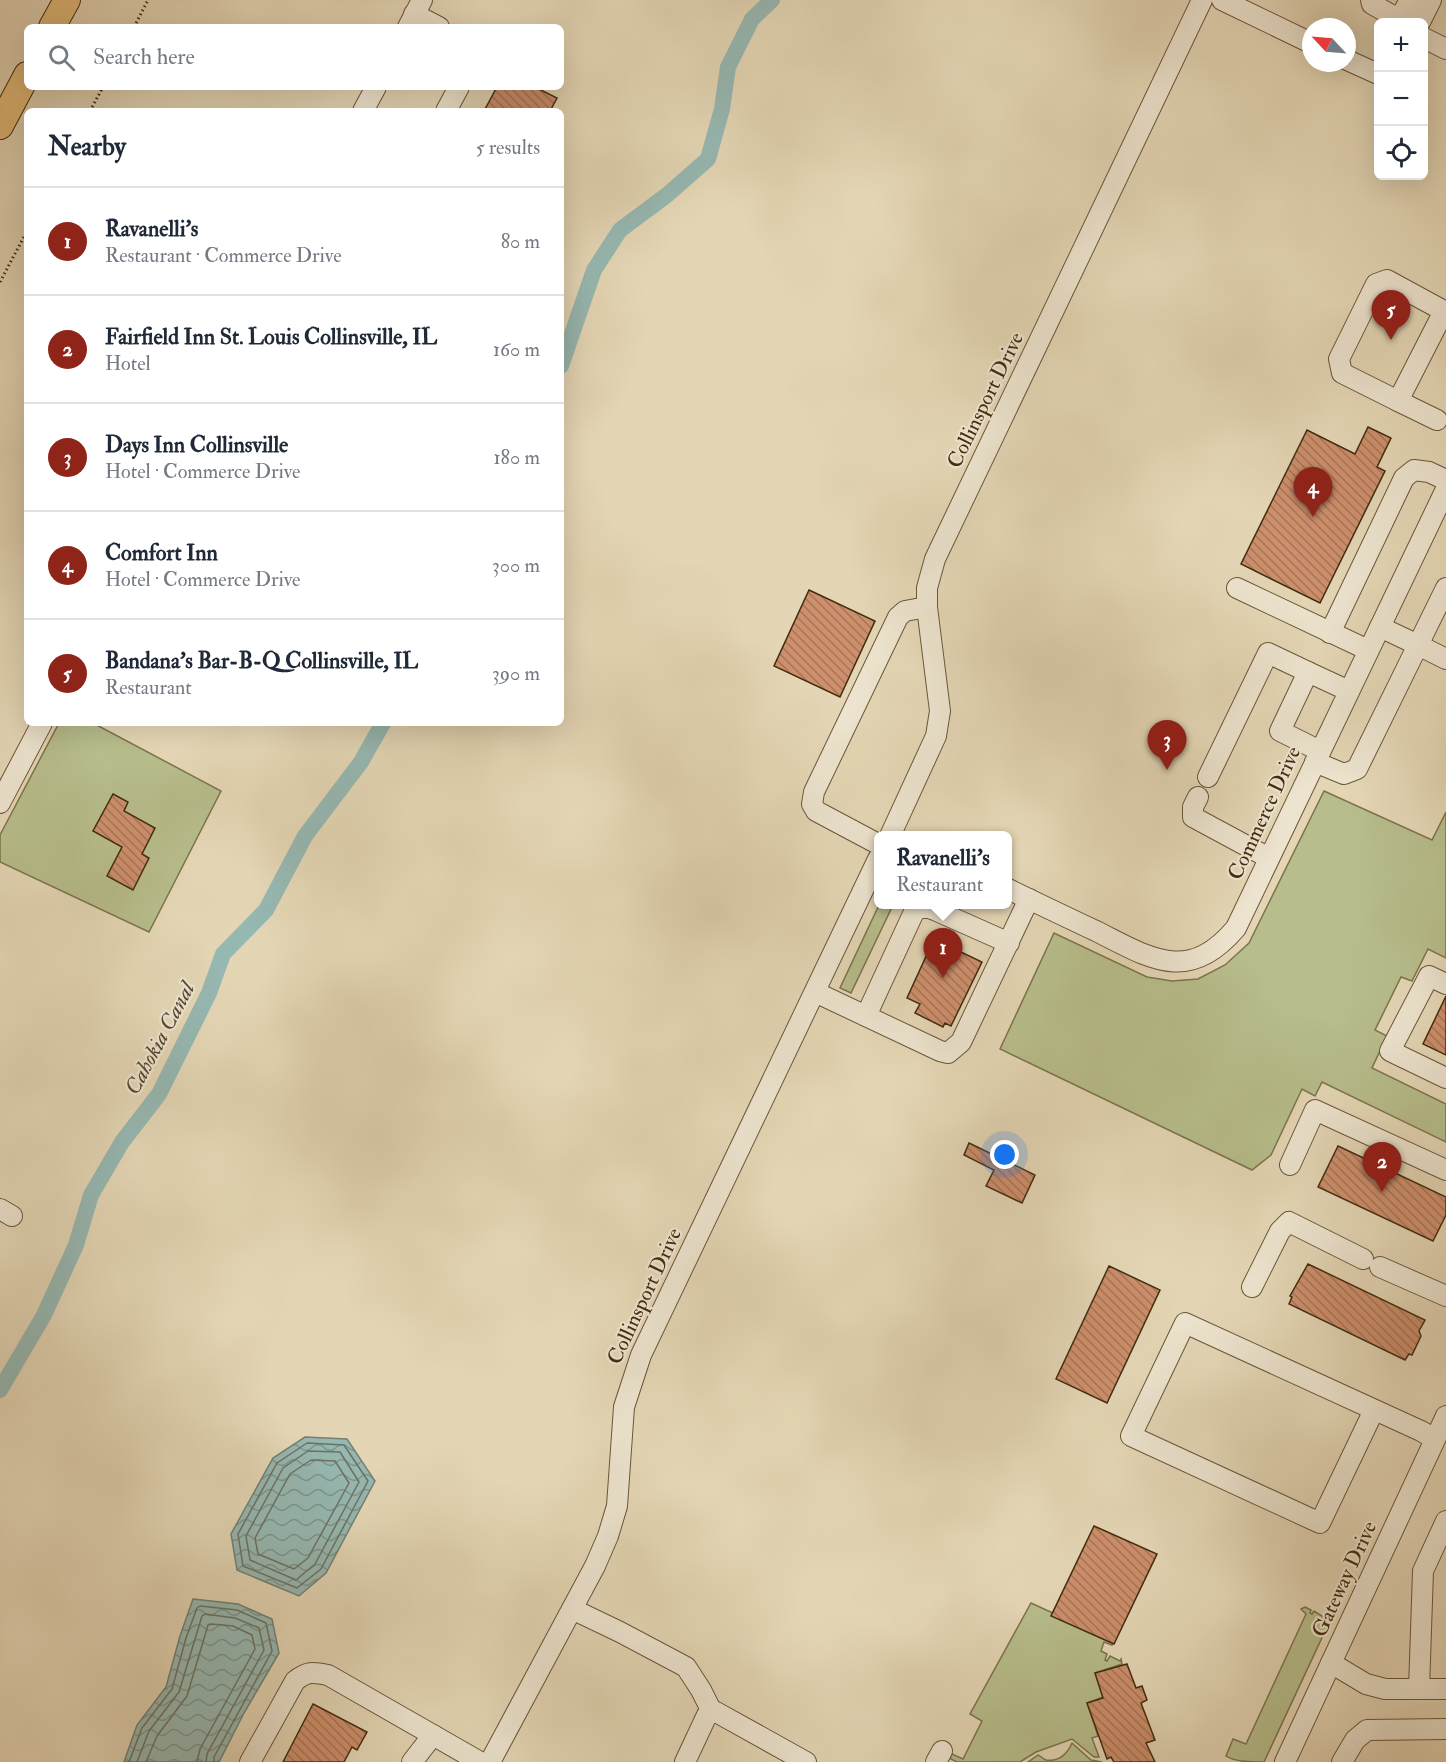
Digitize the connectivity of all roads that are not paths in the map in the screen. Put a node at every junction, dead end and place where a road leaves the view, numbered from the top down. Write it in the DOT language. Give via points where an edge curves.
graph roads {
  1 [pos="67,0"];
  2 [pos="1202,0"];
  3 [pos="1222,0"];
  4 [pos="1359,0"];
  5 [pos="1371,0"];
  6 [pos="1410,0"];
  7 [pos="1431,0"];
  8 [pos="415,14"];
  9 [pos="1376,18"];
  10 [pos="1422,18"];
  11 [pos="54,24"];
  12 [pos="433,24"];
  13 [pos="1302,39"];
  14 [pos="1428,40"];
  15 [pos="1446,49"];
  16 [pos="1356,64"];
  17 [pos="1374,72"];
  18 [pos="24,81"];
  19 [pos="374,90"];
  20 [pos="457,90"];
  21 [pos="365,108"];
  22 [pos="448,108"];
  23 [pos="0,126"];
  24 [pos="1445,311"];
  25 [pos="1398,401"];
  26 [pos="1443,416"];
  27 [pos="1446,480"];
  28 [pos="1446,489"];
  29 [pos="1237,588"];
  30 [pos="1446,588"];
  31 [pos="927,607"];
  32 [pos="1380,627"];
  33 [pos="1330,633"];
  34 [pos="1419,645"];
  35 [pos="1368,650"];
  36 [pos="1446,659"];
  37 [pos="1308,672"];
  38 [pos="1349,691"];
  39 [pos="40,726"];
  40 [pos="1317,756"];
  41 [pos="1208,777"];
  42 [pos="1198,797"];
  43 [pos="0,803"];
  44 [pos="892,831"];
  45 [pos="874,841"];
  46 [pos="1269,858"];
  47 [pos="874,869"];
  48 [pos="1012,891"];
  49 [pos="1029,899"];
  50 [pos="917,909"];
  51 [pos="932,909"];
  52 [pos="1009,943"];
  53 [pos="1446,984"];
  54 [pos="815,992"];
  55 [pos="866,1016"];
  56 [pos="1446,1078"];
  57 [pos="1290,1165"];
  58 [pos="1446,1170"];
  59 [pos="1252,1287"];
  60 [pos="1446,1296"];
  61 [pos="1374,1410"];
  62 [pos="1446,1416"];
  63 [pos="1436,1438"];
  64 [pos="1446,1521"];
  65 [pos="572,1609"];
  66 [pos="1331,1663"];
  67 [pos="1419,1689"];
  68 [pos="1446,1689"];
  69 [pos="712,1712"];
  70 [pos="1446,1730"];
  71 [pos="433,1735"];
  72 [pos="250,1762"];
  73 [pos="412,1762"];
  74 [pos="480,1762"];
  75 [pos="490,1762"];
  76 [pos="685,1762"];
  77 [pos="806,1762"];
  78 [pos="1285,1762"];
  79 [pos="1342,1762"];
  1 -- 11 [label="main road"];
  2 -- 31 [label="street, Collinsport Drive" via="935,559 927,588"];
  3 -- 13 [label="street"];
  4 -- 9 [label="street"];
  5 -- 6 [label="street" via="1393,16 1401,15"];
  7 -- 10 [label="street"];
  8 -- 12 [label="street"];
  14 -- 15 [label="street"];
  16 -- 17 [label="street"];
  18 -- 23 [label="main road"];
  19 -- 21 [label="street"];
  20 -- 22 [label="street"];
  24 -- 25 [label="street"];
  24 -- 25 [label="street" via="1387,280 1376,284 1339,359 1342,373"];
  25 -- 26 [label="street"];
  27 -- 33 [label="street" via="1414,470 1404,478"];
  28 -- 32 [label="street, Commerce Drive"];
  29 -- 33 [label="street"];
  30 -- 34 [label="street"];
  31 -- 44 [label="street, Collinsport Drive" via="940,711 933,744"];
  31 -- 45 [label="street" via="905,611 898,617 814,792 812,804 816,811"];
  32 -- 34 [label="street"];
  32 -- 35 [label="street, Commerce Drive"];
  33 -- 35 [label="street"];
  34 -- 36 [label="street"];
  34 -- 40 [label="street" via="1357,769 1344,774"];
  35 -- 38 [label="street, Commerce Drive"];
  37 -- 38 [label="street"];
  37 -- 40 [label="street" via="1280,731"];
  37 -- 41 [label="street" via="1268,654"];
  38 -- 40 [label="street, Commerce Drive"];
  39 -- 43 [label="street"];
  40 -- 46 [label="street, Commerce Drive"];
  42 -- 46 [label="street" via="1193,817"];
  46 -- 49 [label="street, Commerce Drive" via="1236,928 1212,952 1183,961 1152,959"];
  47 -- 54 [label="street, Collinsport Drive"];
  48 -- 49 [label="street, Commerce Drive"];
  49 -- 52 [label="street"];
  50 -- 55 [label="street"];
  51 -- 52 [label="street"];
  52 -- 55 [label="street" via="961,1042 948,1053"];
  53 -- 56 [label="street" via="1429,976 1390,1051"];
  54 -- 55 [label="street"];
  54 -- 65 [label="street, Collinsport Drive" via="641,1355 624,1407 617,1506 604,1546"];
  57 -- 58 [label="street" via="1315,1110"];
  59 -- 60 [label="street" via="1280,1231 1289,1222"];
  61 -- 61 [label="street" via="1185,1323 1131,1436 1320,1523"];
  61 -- 63 [label="street"];
  62 -- 63 [label="street, Gateway Drive"];
  63 -- 66 [label="street, Gateway Drive"];
  64 -- 67 [label="street" via="1423,1571"];
  65 -- 69 [label="street" via="686,1667"];
  65 -- 75 [label="street, Collinsport Drive"];
  66 -- 67 [label="street" via="1366,1684 1385,1689"];
  66 -- 78 [label="street, Gateway Drive"];
  67 -- 68 [label="street"];
  69 -- 76 [label="street"];
  69 -- 77 [label="street"];
  70 -- 79 [label="street" via="1367,1730 1355,1740"];
  71 -- 72 [label="street" via="328,1675 304,1673 287,1693"];
  71 -- 73 [label="street"];
  71 -- 74 [label="street"];
}
